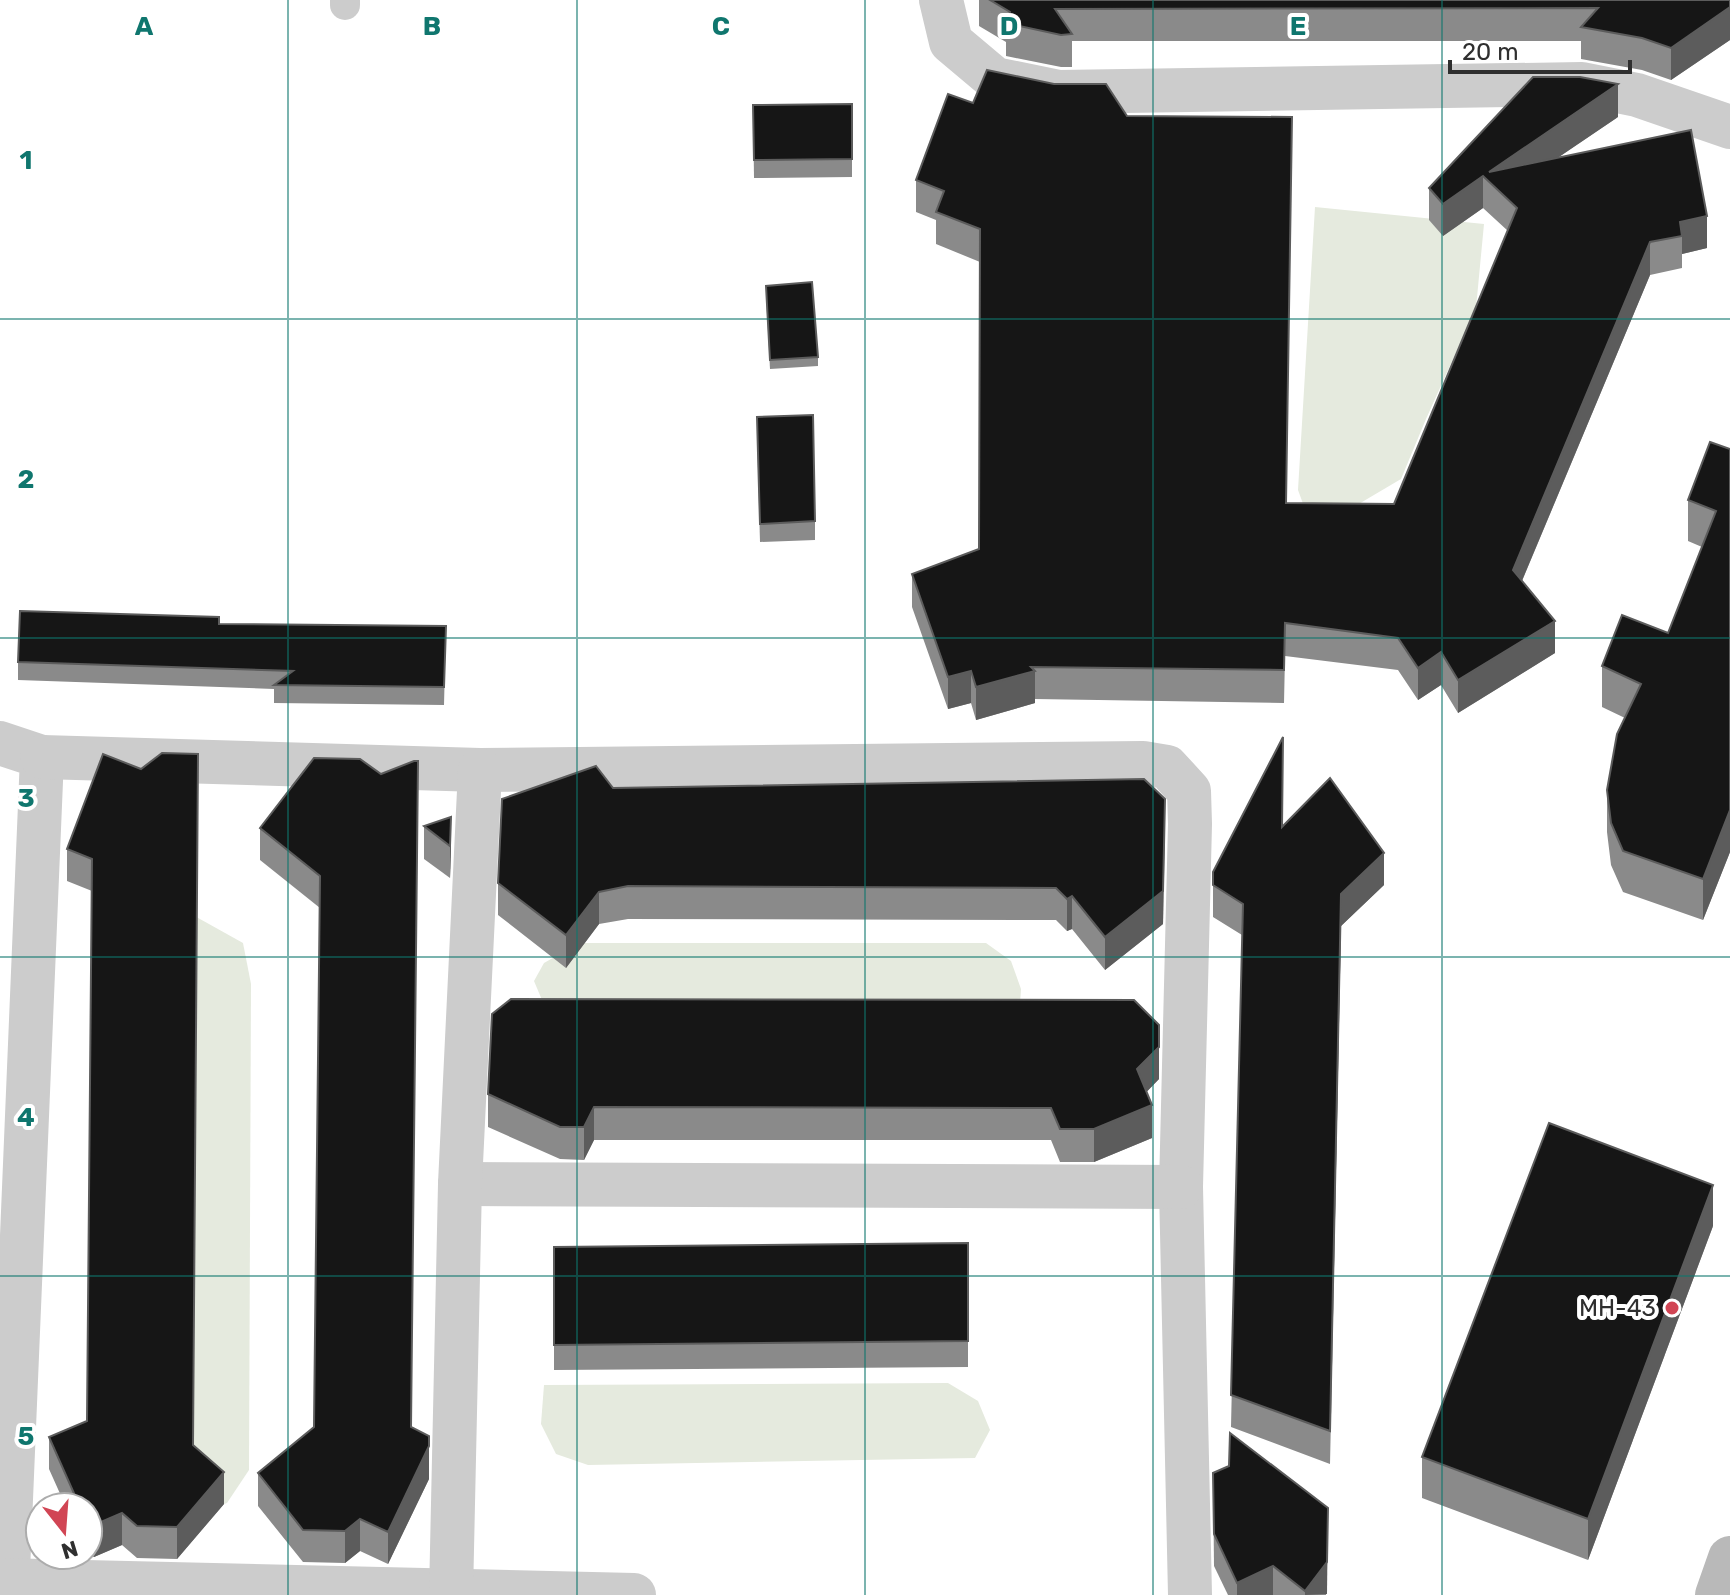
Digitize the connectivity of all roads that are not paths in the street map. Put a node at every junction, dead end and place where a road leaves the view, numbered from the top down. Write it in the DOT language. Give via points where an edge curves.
graph roads {
  1 [pos="941,0"];
  2 [pos="1730,127"];
  3 [pos="0,743"];
  4 [pos="42,757"];
  5 [pos="480,770"];
  6 [pos="13,1177"];
  7 [pos="460,1184"];
  8 [pos="1181,1187"];
  9 [pos="1730,1558"];
  10 [pos="5,1585"];
  11 [pos="451,1593"];
  12 [pos="634,1595"];
  13 [pos="1190,1595"];
  14 [pos="1717,1595"];
  1 -- 2 [label="street" via="951,42 995,79 1059,92 1582,84 1637,95"];
  3 -- 4 [label="street"];
  4 -- 5 [label="street"];
  4 -- 6 [label="street"];
  5 -- 7 [label="street"];
  5 -- 8 [label="street" via="1143,763 1167,767 1189,791"];
  6 -- 10 [label="street"];
  7 -- 8 [label="street"];
  7 -- 11 [label="street"];
  8 -- 13 [label="street"];
  9 -- 14 [label="street"];
  10 -- 11 [label="street"];
  11 -- 12 [label="street"];
}
